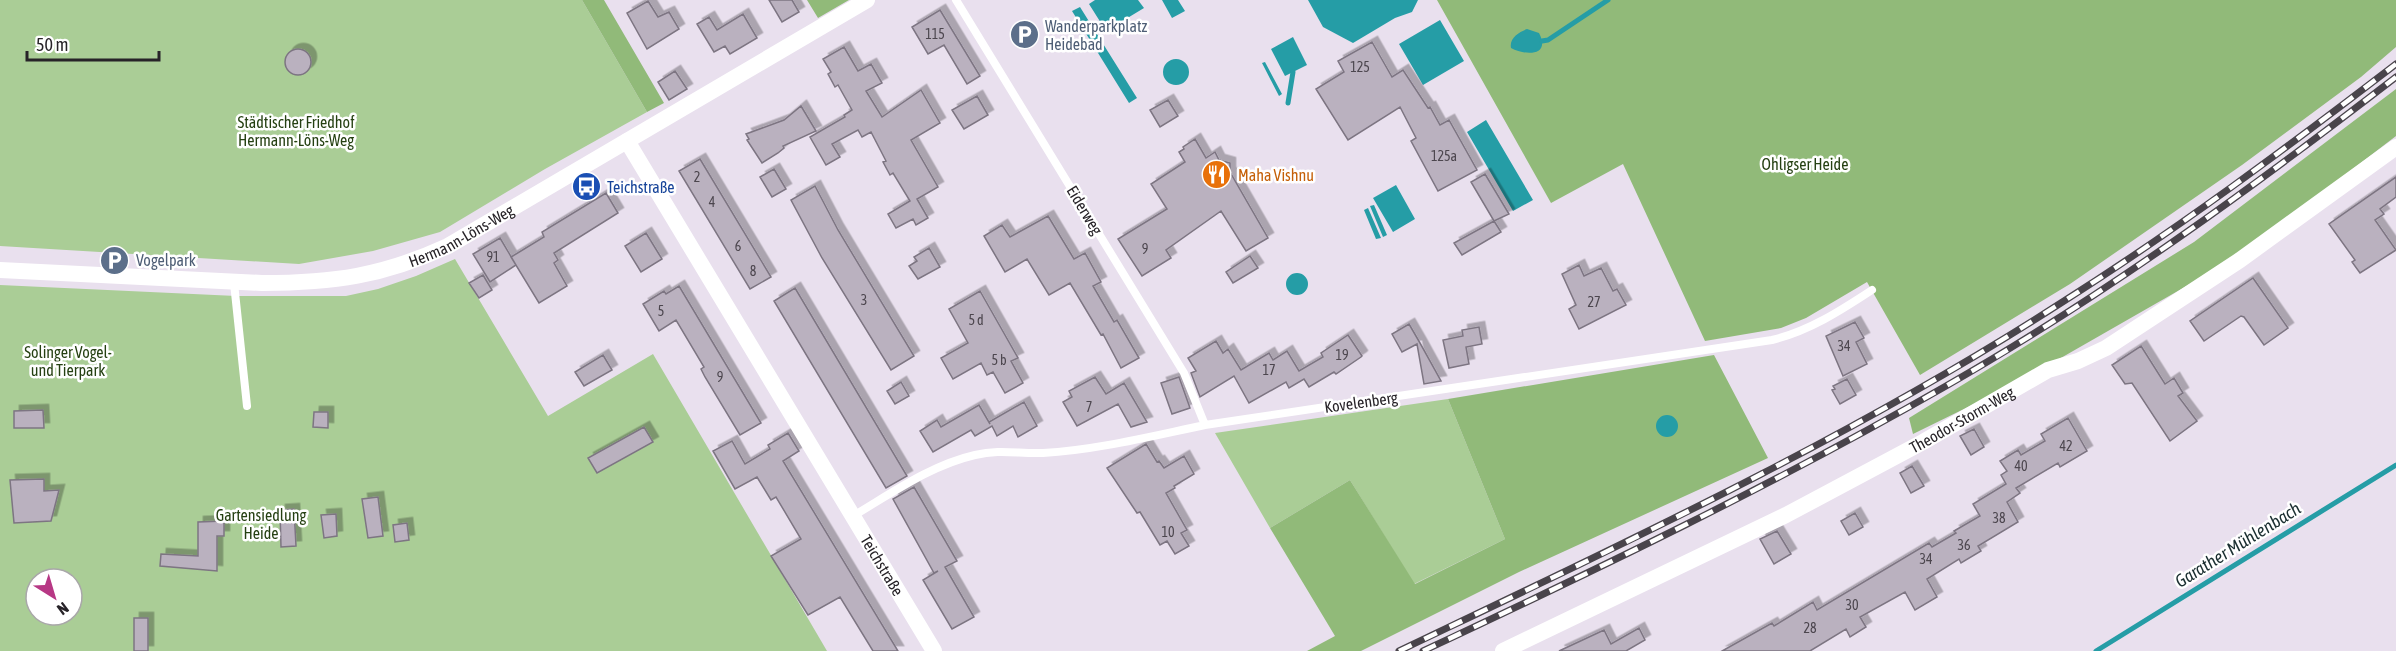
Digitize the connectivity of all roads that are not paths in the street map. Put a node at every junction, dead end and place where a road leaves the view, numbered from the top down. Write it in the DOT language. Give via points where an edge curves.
graph roads {
  1 [pos="867,0"];
  2 [pos="956,0"];
  3 [pos="627,141"];
  4 [pos="2396,147"];
  5 [pos="0,270"];
  6 [pos="234,283"];
  7 [pos="1872,290"];
  8 [pos="247,406"];
  9 [pos="1205,425"];
  10 [pos="853,516"];
  11 [pos="934,651"];
  12 [pos="1503,651"];
  1 -- 3 [label="street, Hermann-Löns-Weg"];
  2 -- 9 [label="lane, Eiderweg" via="1184,373"];
  3 -- 6 [label="street, Hermann-Löns-Weg" via="448,246 394,268 347,279"];
  3 -- 10 [label="street, Teichstraße"];
  4 -- 12 [label="street, Theodor-Storm-Weg" via="2240,260 2106,348 2048,370 1796,510"];
  5 -- 6 [label="street, Hermann-Löns-Weg"];
  6 -- 8 [label="lane"];
  7 -- 9 [label="lane, Kovelenberg" via="1819,323 1772,340"];
  9 -- 10 [label="lane, Kovelenberg" via="1074,449 1042,453 1002,450 974,455 935,468"];
  10 -- 11 [label="street, Teichstraße"];
}
